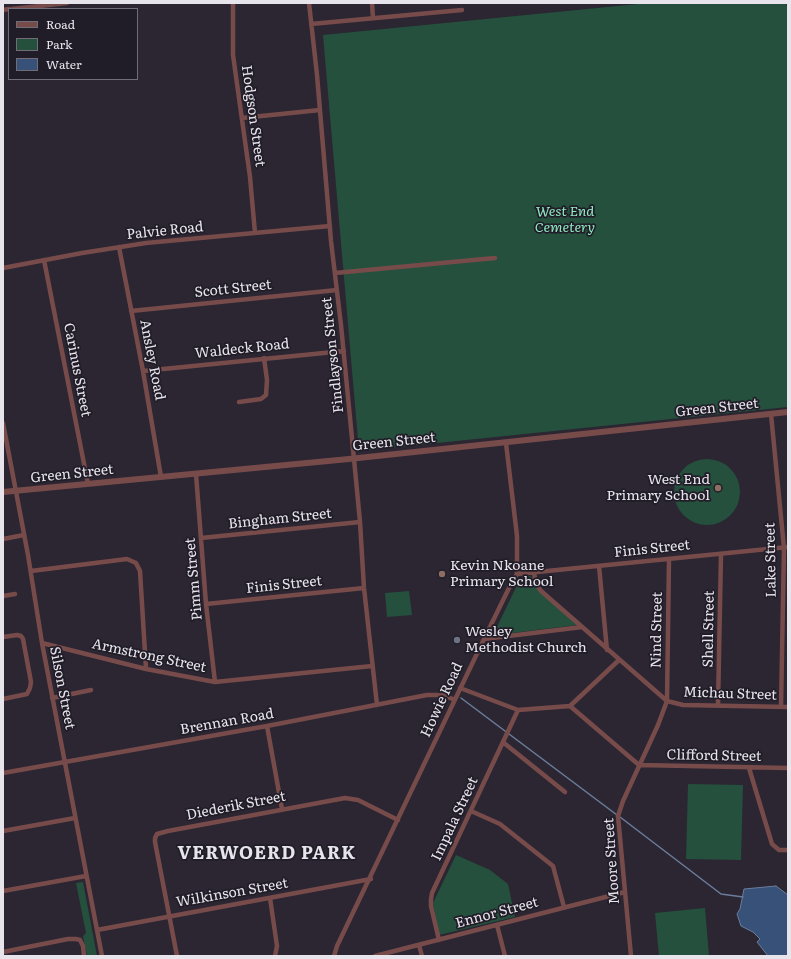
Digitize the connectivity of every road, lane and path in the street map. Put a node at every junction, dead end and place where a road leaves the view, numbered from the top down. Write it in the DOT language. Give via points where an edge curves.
graph roads {
  1 [pos="67,3"];
  2 [pos="232,3"];
  3 [pos="309,3"];
  4 [pos="372,3"];
  5 [pos="21,8"];
  6 [pos="462,10"];
  7 [pos="373,18"];
  8 [pos="311,24"];
  9 [pos="320,110"];
  10 [pos="242,118"];
  11 [pos="330,226"];
  12 [pos="255,233"];
  13 [pos="119,247"];
  14 [pos="495,258"];
  15 [pos="44,260"];
  16 [pos="3,268"];
  17 [pos="335,273"];
  18 [pos="337,290"];
  19 [pos="131,311"];
  20 [pos="344,351"];
  21 [pos="264,358"];
  22 [pos="143,371"];
  23 [pos="239,402"];
  24 [pos="788,412"];
  25 [pos="771,414"];
  26 [pos="3,423"];
  27 [pos="506,443"];
  28 [pos="354,459"];
  29 [pos="196,474"];
  30 [pos="161,477"];
  31 [pos="88,484"];
  32 [pos="16,491"];
  33 [pos="3,492"];
  34 [pos="360,522"];
  35 [pos="24,535"];
  36 [pos="202,538"];
  37 [pos="3,539"];
  38 [pos="786,548"];
  39 [pos="721,554"];
  40 [pos="669,559"];
  41 [pos="599,566"];
  42 [pos="31,571"];
  43 [pos="534,573"];
  44 [pos="518,574"];
  45 [pos="364,588"];
  46 [pos="14,594"];
  47 [pos="3,596"];
  48 [pos="206,604"];
  49 [pos="582,627"];
  50 [pos="3,637"];
  51 [pos="484,638"];
  52 [pos="42,643"];
  53 [pos="608,650"];
  54 [pos="619,660"];
  55 [pos="372,666"];
  56 [pos="146,669"];
  57 [pos="215,682"];
  58 [pos="460,688"];
  59 [pos="91,690"];
  60 [pos="52,698"];
  61 [pos="3,699"];
  62 [pos="455,700"];
  63 [pos="667,701"];
  64 [pos="377,705"];
  65 [pos="570,706"];
  66 [pos="718,706"];
  67 [pos="781,707"];
  68 [pos="788,707"];
  69 [pos="518,710"];
  70 [pos="266,726"];
  71 [pos="504,743"];
  72 [pos="65,763"];
  73 [pos="639,765"];
  74 [pos="749,768"];
  75 [pos="788,768"];
  76 [pos="3,773"];
  77 [pos="565,792"];
  78 [pos="282,809"];
  79 [pos="471,811"];
  80 [pos="75,818"];
  81 [pos="398,820"];
  82 [pos="3,831"];
  83 [pos="788,850"];
  84 [pos="86,876"];
  85 [pos="371,878"];
  86 [pos="3,891"];
  87 [pos="625,892"];
  88 [pos="270,898"];
  89 [pos="564,907"];
  90 [pos="168,916"];
  91 [pos="497,925"];
  92 [pos="97,930"];
  93 [pos="439,940"];
  94 [pos="419,945"];
  95 [pos="3,952"];
  96 [pos="84,956"];
  97 [pos="102,956"];
  98 [pos="177,956"];
  99 [pos="275,956"];
  100 [pos="334,956"];
  101 [pos="375,956"];
  102 [pos="422,956"];
  103 [pos="505,956"];
  104 [pos="631,956"];
  1 -- 5 [label="street"];
  2 -- 10 [label="street, Hodgson Street" via="233,54"];
  3 -- 8 [label="street, Findlayson Street"];
  4 -- 7 [label="street"];
  6 -- 7 [label="street"];
  7 -- 8 [label="street"];
  8 -- 9 [label="street, Findlayson Street"];
  9 -- 10 [label="street"];
  9 -- 11 [label="street, Findlayson Street"];
  10 -- 12 [label="street, Hodgson Street"];
  11 -- 12 [label="street, Palvie Road"];
  11 -- 17 [label="street, Findlayson Street"];
  12 -- 13 [label="street, Palvie Road"];
  13 -- 15 [label="street, Palvie Road"];
  13 -- 19 [label="street, Ansley Road"];
  14 -- 17 [label="street"];
  15 -- 16 [label="street, Palvie Road"];
  15 -- 31 [label="street, Carinus Street"];
  17 -- 18 [label="street, Findlayson Street"];
  18 -- 19 [label="street, Scott Street"];
  18 -- 20 [label="street, Findlayson Street"];
  19 -- 22 [label="street, Ansley Road"];
  20 -- 21 [label="street, Waldeck Road"];
  20 -- 28 [label="street, Findlayson Street"];
  21 -- 22 [label="street, Waldeck Road"];
  21 -- 23 [label="street" via="266,395 261,399"];
  22 -- 30 [label="street, Ansley Road"];
  24 -- 25 [label="street, Green Street"];
  25 -- 27 [label="street, Green Street"];
  25 -- 38 [label="street, Lake Street"];
  26 -- 32 [label="street, Silson Street"];
  27 -- 28 [label="street, Green Street"];
  27 -- 44 [label="street" via="517,536"];
  28 -- 29 [label="street, Green Street"];
  28 -- 34 [label="street, Findlayson Street"];
  29 -- 30 [label="street, Green Street"];
  29 -- 36 [label="street, Pimm Street"];
  30 -- 31 [label="street, Green Street"];
  31 -- 32 [label="street, Green Street"];
  32 -- 33 [label="street, Green Street"];
  32 -- 35 [label="street, Silson Street"];
  34 -- 36 [label="street, Bingham Street"];
  34 -- 45 [label="street, Findlayson Street"];
  35 -- 37 [label="street"];
  35 -- 42 [label="street, Silson Street"];
  36 -- 48 [label="street, Pimm Street"];
  38 -- 39 [label="street, Finis Street"];
  38 -- 67 [label="street, Lake Street"];
  39 -- 40 [label="street, Finis Street"];
  39 -- 66 [label="street, Shell Street"];
  40 -- 41 [label="street, Finis Street"];
  40 -- 63 [label="street, Nind Street"];
  41 -- 43 [label="street, Finis Street"];
  41 -- 53 [label="street"];
  42 -- 52 [label="street, Silson Street"];
  42 -- 56 [label="street" via="127,559 136,563 140,571"];
  43 -- 44 [label="street, Finis Street"];
  43 -- 49 [label="street, Michau Street" via="536,584 541,591"];
  44 -- 51 [label="street, Howie Road"];
  45 -- 48 [label="street, Finis Street"];
  45 -- 55 [label="street, Findlayson Street"];
  46 -- 47 [label="street"];
  48 -- 57 [label="street, Pimm Street"];
  49 -- 51 [label="street"];
  49 -- 53 [label="street, Michau Street"];
  50 -- 61 [label="street" via="21,636 31,682 29,692"];
  51 -- 58 [label="street, Howie Road"];
  52 -- 56 [label="street, Armstrong Street"];
  52 -- 60 [label="street, Silson Street"];
  53 -- 54 [label="street, Michau Street"];
  54 -- 63 [label="street, Michau Street"];
  54 -- 65 [label="street"];
  55 -- 57 [label="street, Armstrong Street"];
  55 -- 64 [label="street, Findlayson Street"];
  56 -- 57 [label="street, Armstrong Street"];
  58 -- 62 [label="street, Howie Road"];
  58 -- 69 [label="street"];
  59 -- 60 [label="street"];
  60 -- 72 [label="street, Silson Street"];
  62 -- 64 [label="street, Brennan Road" via="443,695 427,695"];
  62 -- 81 [label="street, Howie Road"];
  63 -- 66 [label="street, Michau Street" via="682,705"];
  63 -- 73 [label="street, Moore Street"];
  64 -- 70 [label="street, Brennan Road"];
  65 -- 69 [label="street"];
  65 -- 73 [label="street"];
  66 -- 67 [label="street, Michau Street"];
  67 -- 68 [label="street, Michau Street"];
  69 -- 71 [label="street, Impala Street"];
  70 -- 72 [label="street, Brennan Road"];
  70 -- 78 [label="street"];
  71 -- 77 [label="street"];
  71 -- 79 [label="street, Impala Street"];
  72 -- 76 [label="street, Brennan Road"];
  72 -- 80 [label="street, Silson Street"];
  73 -- 74 [label="street, Clifford Street"];
  73 -- 87 [label="street, Moore Street" via="622,801 618,816"];
  74 -- 75 [label="street, Clifford Street"];
  74 -- 83 [label="street" via="772,844 779,850"];
  78 -- 81 [label="street, Diederik Street" via="349,798"];
  78 -- 90 [label="street, Diederik Street" via="157,834 155,842"];
  79 -- 89 [label="street" via="500,824 553,866"];
  79 -- 93 [label="street, Impala Street" via="431,899"];
  80 -- 82 [label="street"];
  80 -- 84 [label="street, Silson Street"];
  81 -- 85 [label="street, Howie Road"];
  84 -- 86 [label="street"];
  84 -- 92 [label="street, Silson Street"];
  85 -- 88 [label="street, Wilkinson Street"];
  85 -- 100 [label="street, Howie Road"];
  87 -- 89 [label="street, Ennor Street"];
  87 -- 104 [label="street, Moore Street"];
  88 -- 90 [label="street, Wilkinson Street"];
  88 -- 99 [label="street" via="277,946"];
  89 -- 91 [label="street, Ennor Street"];
  90 -- 92 [label="street, Wilkinson Street"];
  90 -- 98 [label="street"];
  91 -- 93 [label="street, Ennor Street"];
  91 -- 103 [label="street"];
  92 -- 97 [label="street, Silson Street"];
  93 -- 94 [label="street, Ennor Street"];
  94 -- 101 [label="street, Ennor Street"];
  94 -- 102 [label="street"];
  95 -- 96 [label="street" via="68,939 80,940"];
}
